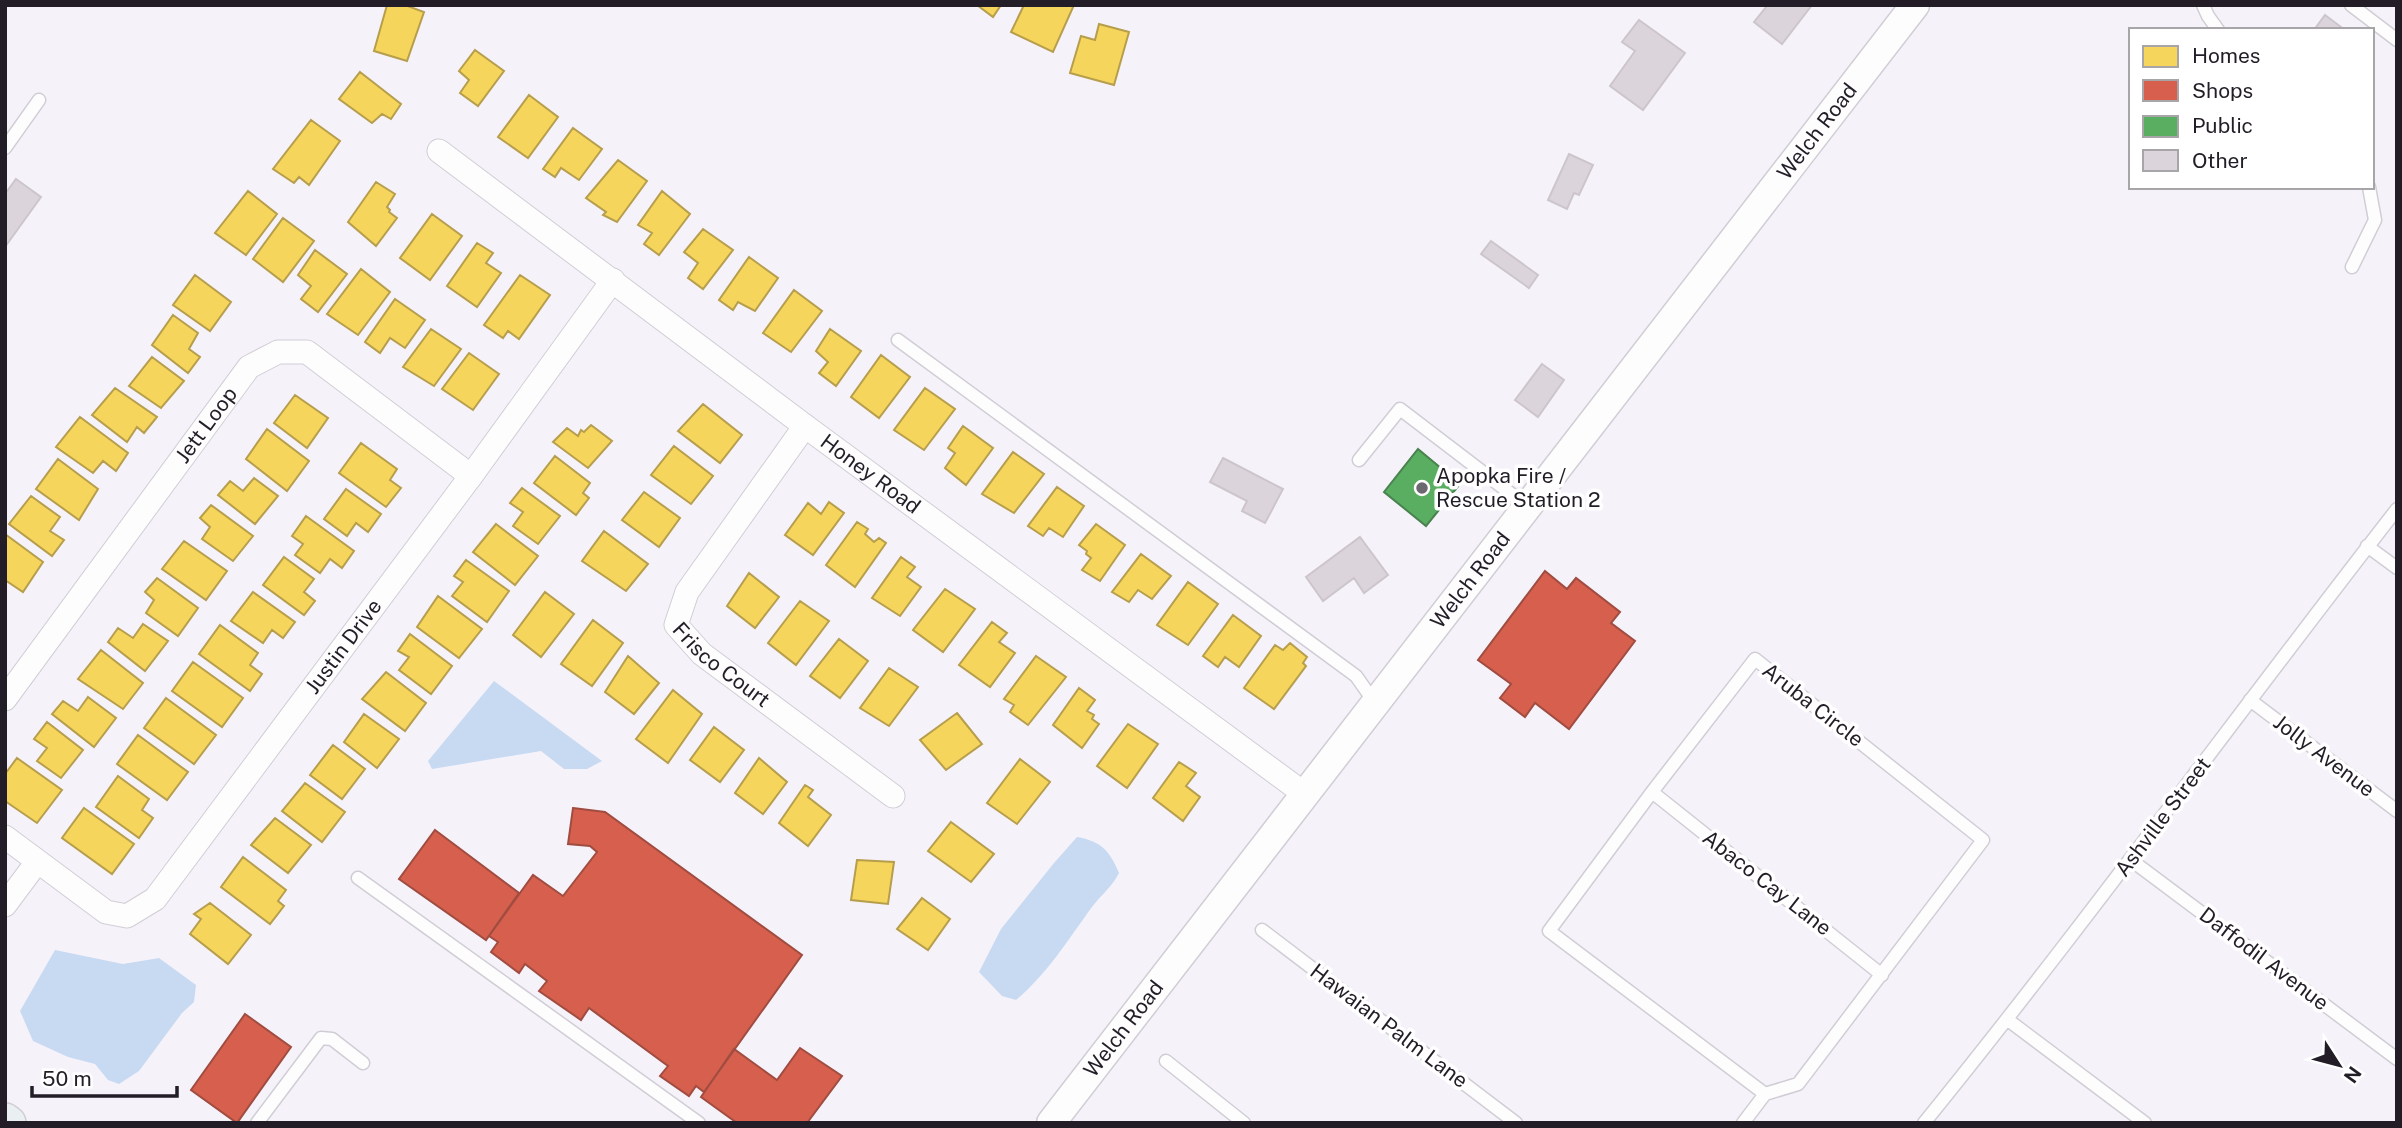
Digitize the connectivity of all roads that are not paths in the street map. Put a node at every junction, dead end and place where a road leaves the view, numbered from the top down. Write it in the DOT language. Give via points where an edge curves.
graph roads {
  1 [pos="1915,5"];
  2 [pos="2203,5"];
  3 [pos="2351,5"];
  4 [pos="2217,28"];
  5 [pos="2397,40"];
  6 [pos="39,100"];
  7 [pos="5,148"];
  8 [pos="439,151"];
  9 [pos="2370,189"];
  10 [pos="2352,267"];
  11 [pos="613,280"];
  12 [pos="898,340"];
  13 [pos="805,426"];
  14 [pos="1359,460"];
  15 [pos="471,476"];
  16 [pos="1527,506"];
  17 [pos="2397,509"];
  18 [pos="2367,546"];
  19 [pos="2397,568"];
  20 [pos="5,699"];
  21 [pos="2250,700"];
  22 [pos="1375,703"];
  23 [pos="1652,792"];
  24 [pos="1306,794"];
  25 [pos="893,796"];
  26 [pos="2397,811"];
  27 [pos="5,837"];
  28 [pos="2132,860"];
  29 [pos="37,862"];
  30 [pos="358,878"];
  31 [pos="5,905"];
  32 [pos="1262,930"];
  33 [pos="1882,975"];
  34 [pos="2008,1020"];
  35 [pos="2397,1059"];
  36 [pos="1166,1062"];
  37 [pos="363,1063"];
  38 [pos="1765,1094"];
  39 [pos="257,1123"];
  40 [pos="699,1123"];
  41 [pos="1051,1123"];
  42 [pos="1244,1123"];
  43 [pos="1516,1123"];
  44 [pos="1743,1123"];
  45 [pos="1924,1123"];
  46 [pos="2145,1123"];
  1 -- 16 [label="street, Welch Road"];
  2 -- 4 [label="lane"];
  3 -- 5 [label="lane"];
  6 -- 7 [label="lane"];
  8 -- 11 [label="street, Honey Road"];
  9 -- 10 [label="lane" via="2375,220"];
  11 -- 13 [label="street, Honey Road"];
  11 -- 15 [label="street, Justin Drive"];
  12 -- 22 [label="lane" via="1356,676"];
  13 -- 24 [label="street, Honey Road"];
  13 -- 25 [label="street, Frisco Court" via="687,592 676,625 702,654"];
  14 -- 16 [label="lane" via="1400,409"];
  15 -- 20 [label="street, Jett Loop" via="307,352 278,352 249,367"];
  15 -- 29 [label="street, Justin Drive" via="155,899 127,916 106,912"];
  16 -- 22 [label="street, Welch Road"];
  17 -- 18 [label="lane, Ashville Street"];
  18 -- 19 [label="lane"];
  18 -- 21 [label="lane, Ashville Street"];
  21 -- 26 [label="lane, Jolly Avenue"];
  21 -- 28 [label="lane, Ashville Street"];
  22 -- 24 [label="street, Welch Road"];
  23 -- 33 [label="lane, Abaco Cay Lane"];
  23 -- 33 [label="lane, Aruba Circle" via="1755,659 1983,840"];
  23 -- 38 [label="lane, Aruba Circle" via="1549,931"];
  24 -- 41 [label="street, Welch Road"];
  27 -- 29 [label="street"];
  28 -- 34 [label="lane, Ashville Street"];
  28 -- 35 [label="lane, Daffodil Avenue"];
  29 -- 31 [label="street"];
  30 -- 40 [label="lane"];
  32 -- 43 [label="lane, Hawaian Palm Lane"];
  33 -- 38 [label="lane, Aruba Circle" via="1798,1084"];
  34 -- 45 [label="lane, Ashville Street"];
  34 -- 46 [label="lane"];
  36 -- 42 [label="lane"];
  37 -- 39 [label="lane" via="332,1040 320,1038"];
  38 -- 44 [label="lane"];
}
